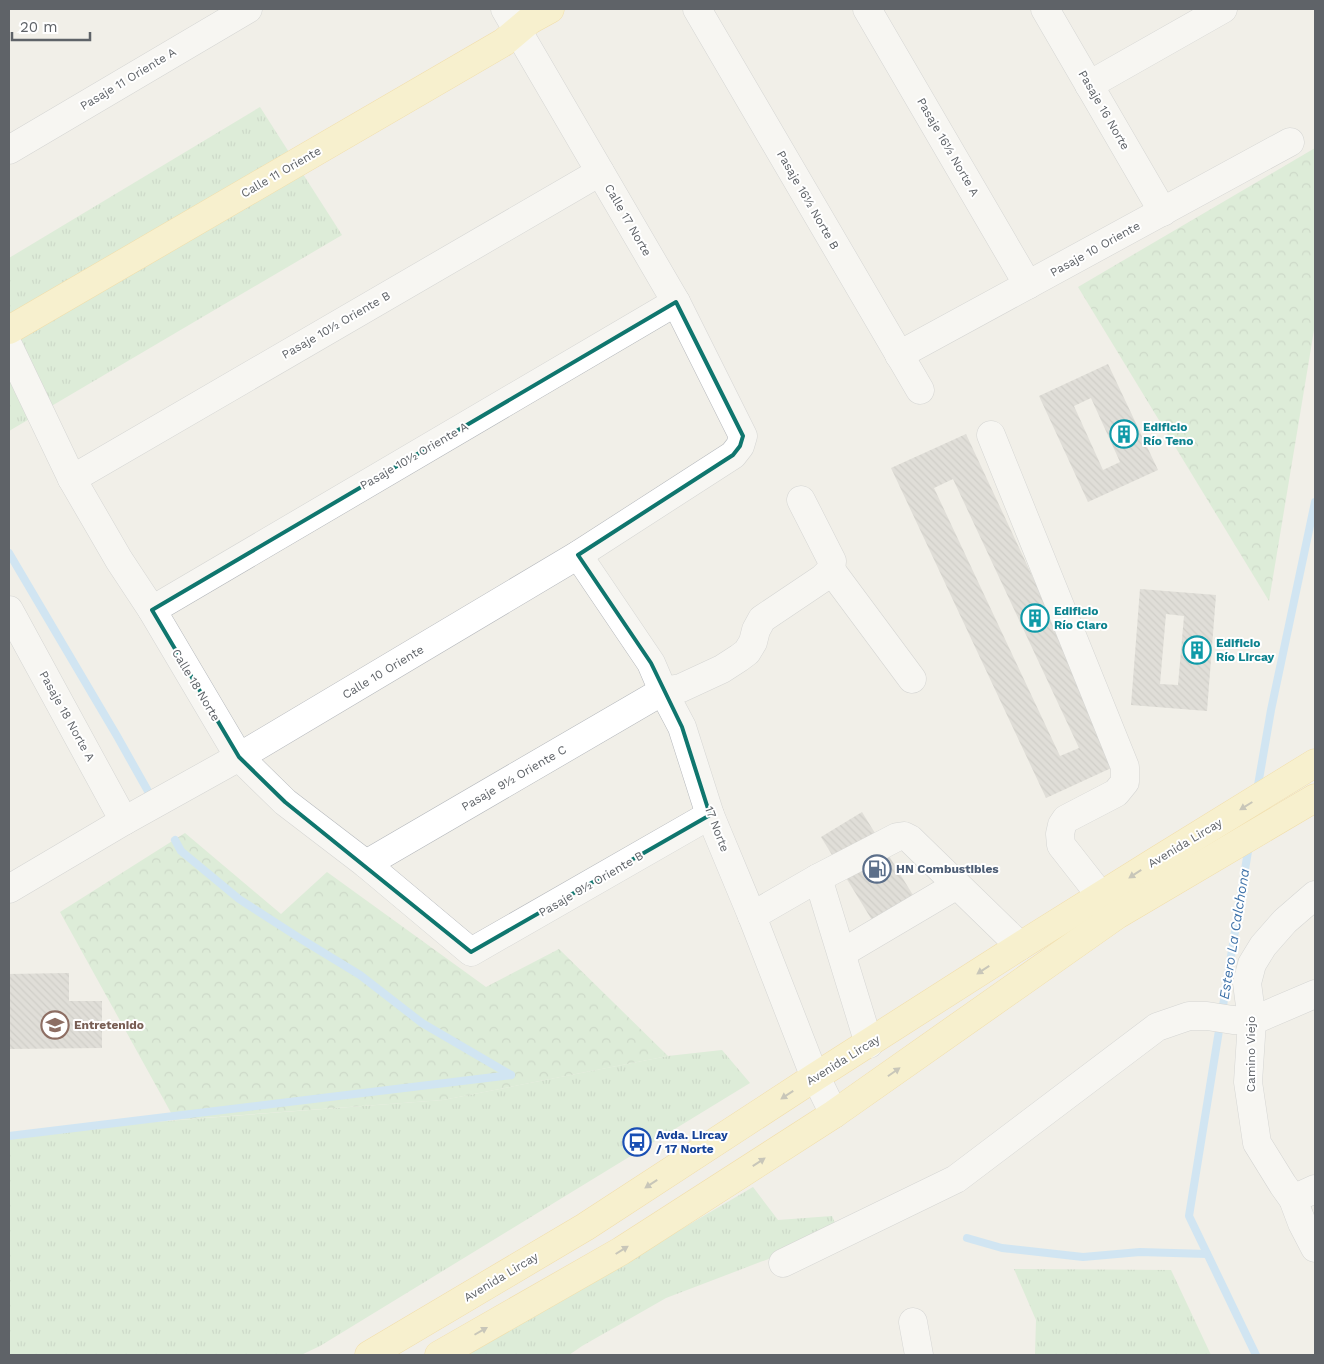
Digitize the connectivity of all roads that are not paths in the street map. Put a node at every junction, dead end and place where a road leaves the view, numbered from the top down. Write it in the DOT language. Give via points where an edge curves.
graph roads {
  1 [pos="248,9"];
  2 [pos="550,9"];
  3 [pos="697,9"];
  4 [pos="867,9"];
  5 [pos="1045,9"];
  6 [pos="1223,9"];
  7 [pos="512,19"];
  8 [pos="1089,85"];
  9 [pos="1290,142"];
  10 [pos="9,150"];
  11 [pos="600,172"];
  12 [pos="1163,212"];
  13 [pos="1028,285"];
  14 [pos="676,302"];
  15 [pos="9,330"];
  16 [pos="9,347"];
  17 [pos="899,355"];
  18 [pos="920,390"];
  19 [pos="991,435"];
  20 [pos="743,436"];
  21 [pos="72,479"];
  22 [pos="802,500"];
  23 [pos="578,555"];
  24 [pos="830,570"];
  25 [pos="9,610"];
  26 [pos="152,610"];
  27 [pos="912,679"];
  28 [pos="662,691"];
  29 [pos="239,757"];
  30 [pos="1315,763"];
  31 [pos="1315,798"];
  32 [pos="710,815"];
  33 [pos="124,821"];
  34 [pos="366,864"];
  35 [pos="818,878"];
  36 [pos="957,885"];
  37 [pos="9,889"];
  38 [pos="1315,895"];
  39 [pos="1101,896"];
  40 [pos="752,916"];
  41 [pos="1020,946"];
  42 [pos="471,952"];
  43 [pos="842,954"];
  44 [pos="1315,994"];
  45 [pos="1230,1019"];
  46 [pos="868,1044"];
  47 [pos="815,1077"];
  48 [pos="834,1114"];
  49 [pos="1304,1194"];
  50 [pos="1315,1248"];
  51 [pos="783,1263"];
  52 [pos="913,1322"];
  53 [pos="369,1355"];
  54 [pos="439,1355"];
  55 [pos="919,1355"];
  1 -- 10 [label="street, Pasaje 11 Oriente A"];
  2 -- 7 [label="main road, Calle 11 Oriente" via="530,20"];
  3 -- 17 [label="street, Pasaje 16½ Norte B"];
  4 -- 13 [label="street, Pasaje 16½ Norte A"];
  5 -- 8 [label="street, Pasaje 16 Norte"];
  6 -- 8 [label="street"];
  7 -- 11 [label="street, Calle 17 Norte"];
  7 -- 15 [label="main road, Calle 11 Oriente" via="504,42"];
  8 -- 12 [label="street, Pasaje 16 Norte"];
  9 -- 12 [label="street, Pasaje 10 Oriente"];
  11 -- 14 [label="street, Calle 17 Norte"];
  11 -- 21 [label="street, Pasaje 10½ Oriente B"];
  12 -- 13 [label="street, Pasaje 10 Oriente"];
  13 -- 17 [label="street, Pasaje 10 Oriente"];
  14 -- 20 [label="street, Calle 17 Norte"];
  14 -- 26 [label="street, Pasaje 10½ Oriente A"];
  16 -- 21 [label="street, Calle 18 Norte"];
  17 -- 18 [label="street, Pasaje 16½ Norte B"];
  19 -- 39 [label="street" via="1125,767 1125,782 1116,794 1066,819 1060,834 1061,845"];
  20 -- 23 [label="street, Calle 10 Oriente" via="733,455"];
  21 -- 26 [label="street, Calle 18 Norte"];
  22 -- 24 [label="street" via="832,561"];
  23 -- 28 [label="street, 17 Norte" via="651,663"];
  23 -- 29 [label="street, Calle 10 Oriente"];
  24 -- 27 [label="street"];
  24 -- 28 [label="street, Pasaje 9½ Oriente C" via="762,618 753,642 739,658 682,688"];
  25 -- 33 [label="street, Pasaje 18 Norte A"];
  26 -- 29 [label="street, Calle 18 Norte"];
  28 -- 32 [label="street, 17 Norte" via="682,727"];
  28 -- 34 [label="street, Pasaje 9½ Oriente C"];
  29 -- 33 [label="street, Calle 10 Oriente"];
  29 -- 34 [label="street, Calle 18 Norte" via="285,802"];
  30 -- 39 [label="main road, Avenida Lircay, one-way"];
  48 -- 31 [label="main road, one-way" via="1116,915"];
  32 -- 40 [label="street, 17 Norte"];
  32 -- 42 [label="street, Pasaje 9½ Oriente B"];
  33 -- 37 [label="street, Calle 10 Oriente"];
  34 -- 42 [label="street, Calle 18 Norte"];
  35 -- 36 [label="street" via="904,836 910,838"];
  35 -- 40 [label="street"];
  35 -- 43 [label="street"];
  36 -- 41 [label="street"];
  36 -- 43 [label="street"];
  38 -- 45 [label="street, Camino Viejo" via="1263,946 1252,964"];
  39 -- 41 [label="main road, Avenida Lircay"];
  40 -- 47 [label="street, 17 Norte"];
  41 -- 46 [label="main road, Avenida Lircay, one-way"];
  43 -- 46 [label="street"];
  44 -- 45 [label="street"];
  45 -- 49 [label="street, Camino Viejo" via="1248,1082 1257,1143 1283,1185"];
  45 -- 51 [label="street" via="1190,1016 1157,1027 956,1179"];
  46 -- 47 [label="main road, Avenida Lircay"];
  47 -- 48 [label="street, 17 Norte"];
  47 -- 53 [label="main road, Avenida Lircay, one-way" via="585,1227"];
  54 -- 48 [label="main road, one-way" via="621,1251"];
  49 -- 50 [label="street, Camino Viejo" via="1302,1223"];
  52 -- 55 [label="street"];
}
